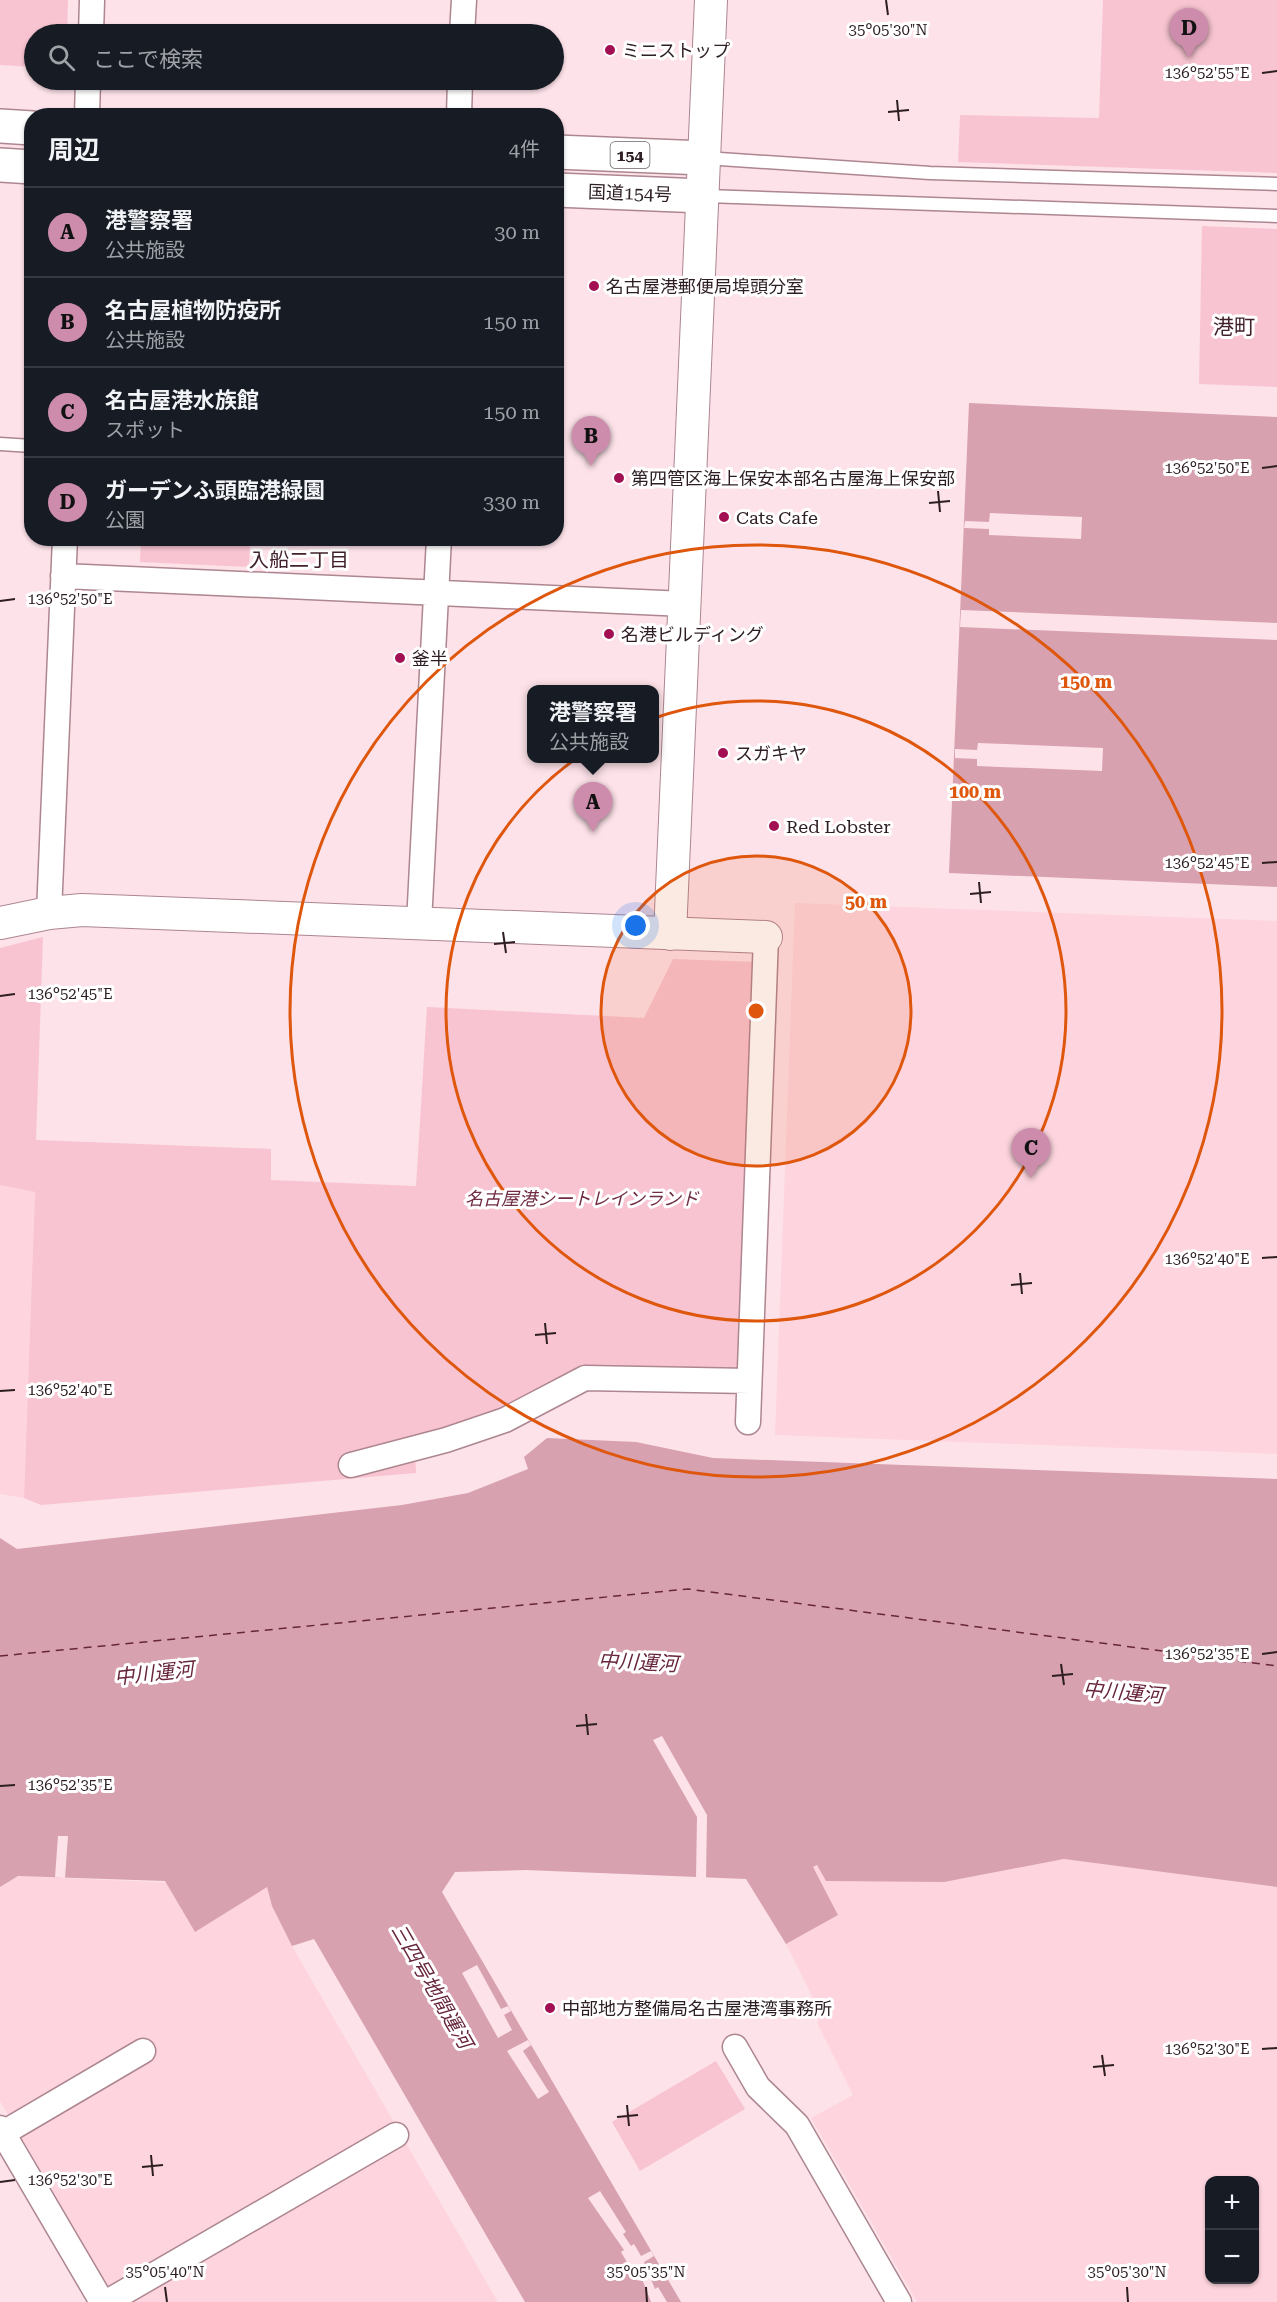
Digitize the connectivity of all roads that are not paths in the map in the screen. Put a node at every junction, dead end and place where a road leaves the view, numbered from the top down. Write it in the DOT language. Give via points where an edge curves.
graph roads {
  1 [pos="92,0"];
  2 [pos="464,0"];
  3 [pos="711,0"];
  4 [pos="91,24"];
  5 [pos="463,24"];
  6 [pos="88,90"];
  7 [pos="460,90"];
  8 [pos="87,108"];
  9 [pos="459,108"];
  10 [pos="0,126"];
  11 [pos="24,128"];
  12 [pos="564,152"];
  13 [pos="704,158"];
  14 [pos="0,165"];
  15 [pos="24,166"];
  16 [pos="1277,184"];
  17 [pos="564,190"];
  18 [pos="703,196"];
  19 [pos="1277,216"];
  20 [pos="0,444"];
  21 [pos="24,446"];
  22 [pos="65,546"];
  23 [pos="439,546"];
  24 [pos="63,576"];
  25 [pos="436,593"];
  26 [pos="685,604"];
  27 [pos="49,913"];
  28 [pos="0,924"];
  29 [pos="419,924"];
  30 [pos="670,933"];
  31 [pos="766,937"];
  32 [pos="749,1381"];
  33 [pos="748,1422"];
  34 [pos="351,1465"];
  35 [pos="735,2047"];
  36 [pos="143,2051"];
  37 [pos="1,2132"];
  38 [pos="396,2135"];
  39 [pos="102,2302"];
  40 [pos="107,2302"];
  41 [pos="899,2302"];
  1 -- 4 [label="street"];
  2 -- 5 [label="street"];
  3 -- 13 [label="street"];
  6 -- 8 [label="street"];
  7 -- 9 [label="street"];
  10 -- 11 [label="highway"];
  12 -- 13 [label="highway, 国道154号 / 154"];
  13 -- 16 [label="lane" via="930,173"];
  13 -- 18 [label="street"];
  14 -- 15 [label="highway"];
  17 -- 18 [label="highway, 国道154号 / 154"];
  18 -- 19 [label="lane"];
  18 -- 26 [label="street"];
  20 -- 21 [label="lane"];
  22 -- 24 [label="street"];
  23 -- 25 [label="street"];
  24 -- 25 [label="street"];
  24 -- 27 [label="street"];
  25 -- 26 [label="street"];
  25 -- 29 [label="street"];
  26 -- 30 [label="street"];
  27 -- 28 [label="street"];
  27 -- 29 [label="street" via="82,910"];
  29 -- 30 [label="street"];
  30 -- 31 [label="street"];
  31 -- 32 [label="street"];
  32 -- 33 [label="street"];
  32 -- 34 [label="street" via="585,1378 505,1420"];
  35 -- 41 [label="street" via="758,2087 797,2125"];
  36 -- 37 [label="street"];
  37 -- 39 [label="street"];
  38 -- 40 [label="street"];
}
